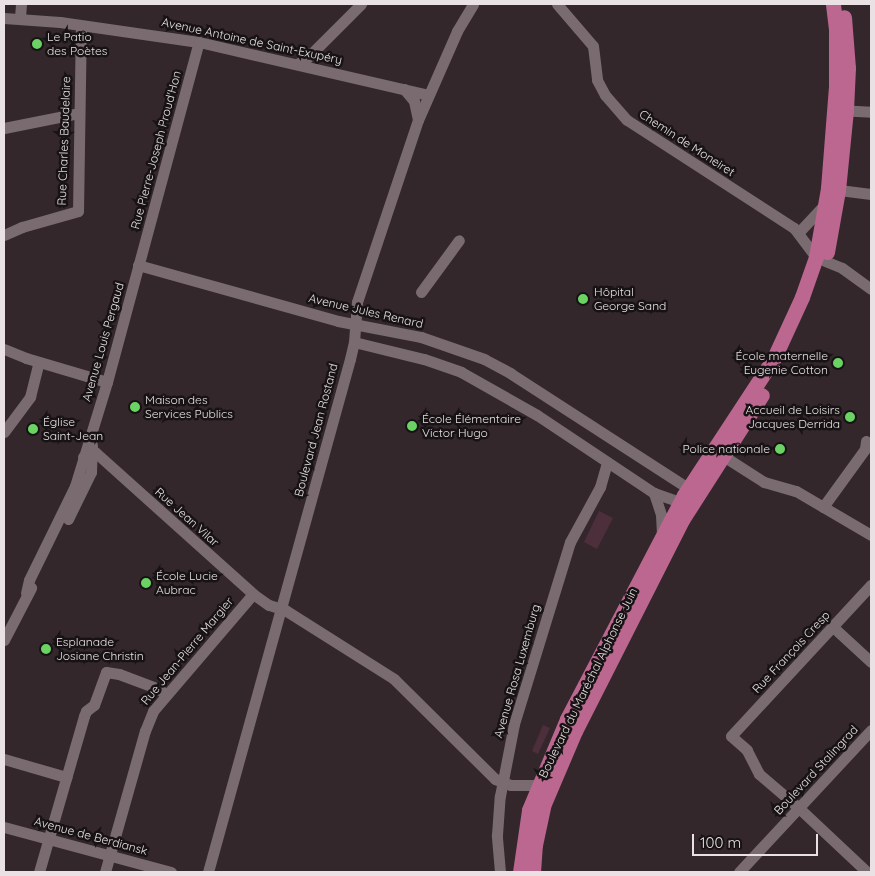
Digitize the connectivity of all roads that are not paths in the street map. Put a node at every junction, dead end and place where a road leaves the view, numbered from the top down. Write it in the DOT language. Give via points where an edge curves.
graph roads {
  1 [pos="21,4"];
  2 [pos="361,4"];
  3 [pos="473,4"];
  4 [pos="557,4"];
  5 [pos="833,4"];
  6 [pos="842,4"];
  7 [pos="4,18"];
  8 [pos="20,18"];
  9 [pos="81,26"];
  10 [pos="324,40"];
  11 [pos="199,42"];
  12 [pos="297,64"];
  13 [pos="321,69"];
  14 [pos="404,89"];
  15 [pos="428,95"];
  16 [pos="840,110"];
  17 [pos="871,112"];
  18 [pos="79,113"];
  19 [pos="418,120"];
  20 [pos="4,128"];
  21 [pos="831,194"];
  22 [pos="871,194"];
  23 [pos="799,232"];
  24 [pos="4,235"];
  25 [pos="459,240"];
  26 [pos="821,259"];
  27 [pos="138,265"];
  28 [pos="871,289"];
  29 [pos="421,292"];
  30 [pos="356,324"];
  31 [pos="354,342"];
  32 [pos="4,349"];
  33 [pos="40,362"];
  34 [pos="107,382"];
  35 [pos="548,399"];
  36 [pos="537,416"];
  37 [pos="4,432"];
  38 [pos="866,441"];
  39 [pos="718,453"];
  40 [pos="86,456"];
  41 [pos="607,462"];
  42 [pos="620,471"];
  43 [pos="90,472"];
  44 [pos="120,475"];
  45 [pos="600,487"];
  46 [pos="654,493"];
  47 [pos="689,496"];
  48 [pos="823,507"];
  49 [pos="662,534"];
  50 [pos="871,535"];
  51 [pos="871,585"];
  52 [pos="26,593"];
  53 [pos="253,594"];
  54 [pos="283,610"];
  55 [pos="833,627"];
  56 [pos="4,640"];
  57 [pos="871,662"];
  58 [pos="166,695"];
  59 [pos="871,730"];
  60 [pos="4,759"];
  61 [pos="66,777"];
  62 [pos="506,784"];
  63 [pos="538,785"];
  64 [pos="532,800"];
  65 [pos="800,809"];
  66 [pos="4,827"];
  67 [pos="48,839"];
  68 [pos="110,856"];
  69 [pos="39,872"];
  70 [pos="105,872"];
  71 [pos="171,872"];
  72 [pos="208,872"];
  73 [pos="500,872"];
  74 [pos="520,872"];
  75 [pos="533,872"];
  76 [pos="739,872"];
  77 [pos="869,872"];
  1 -- 8 [label="street"];
  2 -- 10 [label="street"];
  3 -- 15 [label="street, Boulevard Jean Rostand"];
  4 -- 23 [label="street, Chemin de Moneiret" via="593,46 597,80 605,95 627,120"];
  5 -- 16 [label="main road, Boulevard du Maréchal Alphonse Juin"];
  6 -- 16 [label="main road, Boulevard du Maréchal Alphonse Juin" via="848,68"];
  7 -- 8 [label="street, Avenue Antoine de Saint-Exupéry"];
  8 -- 9 [label="street, Avenue Antoine de Saint-Exupéry"];
  9 -- 11 [label="street, Avenue Antoine de Saint-Exupéry"];
  9 -- 18 [label="street, Rue Charles Baudelaire"];
  10 -- 12 [label="street"];
  10 -- 13 [label="street" via="316,58"];
  11 -- 12 [label="street, Avenue Antoine de Saint-Exupéry"];
  11 -- 27 [label="street, Rue Pierre-Joseph Proud'Hon"];
  12 -- 13 [label="street, Avenue Antoine de Saint-Exupéry"];
  13 -- 14 [label="street, Avenue Antoine de Saint-Exupéry"];
  14 -- 15 [label="street, Avenue Antoine de Saint-Exupéry"];
  14 -- 19 [label="street" via="414,101"];
  15 -- 19 [label="street, Boulevard Jean Rostand"];
  16 -- 17 [label="street"];
  16 -- 21 [label="main road, Boulevard du Maréchal Alphonse Juin"];
  18 -- 20 [label="street"];
  18 -- 24 [label="street, Rue Charles Baudelaire" via="78,211"];
  19 -- 30 [label="street, Boulevard Jean Rostand" via="357,302"];
  21 -- 22 [label="street"];
  21 -- 23 [label="street"];
  21 -- 26 [label="main road, Boulevard du Maréchal Alphonse Juin"];
  23 -- 26 [label="street, Chemin de Moneiret"];
  25 -- 29 [label="street"];
  26 -- 28 [label="street" via="842,268"];
  26 -- 39 [label="main road, Boulevard du Maréchal Alphonse Juin" via="774,358"];
  27 -- 30 [label="street, Avenue Jules Renard"];
  27 -- 34 [label="street, Avenue Louis Pergaud"];
  30 -- 31 [label="street, Boulevard Jean Rostand"];
  30 -- 35 [label="street, Avenue Jules Renard" via="452,346 510,373"];
  31 -- 36 [label="street" via="424,359 461,372"];
  31 -- 54 [label="street, Boulevard Jean Rostand"];
  32 -- 33 [label="street"];
  33 -- 34 [label="street"];
  33 -- 37 [label="street" via="30,397"];
  34 -- 40 [label="street, Avenue Louis Pergaud"];
  35 -- 36 [label="street"];
  35 -- 47 [label="street, Avenue Jules Renard"];
  36 -- 41 [label="street"];
  38 -- 48 [label="street" via="865,449"];
  39 -- 47 [label="main road, Boulevard du Maréchal Alphonse Juin"];
  39 -- 48 [label="street" via="764,482 796,490"];
  40 -- 43 [label="street, Avenue Louis Pergaud"];
  40 -- 44 [label="street, Rue Jean Vilar"];
  40 -- 52 [label="street"];
  41 -- 42 [label="street"];
  41 -- 45 [label="street, Avenue Rosa Luxemburg"];
  42 -- 45 [label="street, Avenue Rosa Luxemburg"];
  42 -- 46 [label="street"];
  43 -- 44 [label="street"];
  43 -- 52 [label="street, Avenue Louis Pergaud" via="36,581"];
  44 -- 53 [label="street, Rue Jean Vilar"];
  45 -- 62 [label="street, Avenue Rosa Luxemburg" via="570,542 522,696"];
  46 -- 47 [label="street"];
  46 -- 49 [label="street" via="661,514"];
  47 -- 49 [label="main road, Boulevard du Maréchal Alphonse Juin"];
  47 -- 75 [label="main road, Boulevard du Maréchal Alphonse Juin" via="682,520 553,780 537,829"];
  48 -- 50 [label="street"];
  49 -- 63 [label="main road, Boulevard du Maréchal Alphonse Juin" via="575,704"];
  51 -- 55 [label="street, Rue François Cresp"];
  52 -- 56 [label="street"];
  53 -- 54 [label="street, Rue Jean Vilar"];
  53 -- 58 [label="street, Rue Jean-Pierre Margier"];
  54 -- 62 [label="street, Rue Jean Vilar" via="394,679 490,774"];
  54 -- 72 [label="street, Boulevard Jean Rostand"];
  55 -- 57 [label="street"];
  55 -- 65 [label="street, Rue François Cresp" via="731,736 747,750 759,774"];
  58 -- 61 [label="street" via="119,674 106,672 94,706 84,716"];
  58 -- 68 [label="street, Rue Jean-Pierre Margier" via="153,711 145,731"];
  59 -- 65 [label="street, Boulevard Stalingrad"];
  60 -- 61 [label="street"];
  61 -- 67 [label="street"];
  62 -- 63 [label="street"];
  62 -- 64 [label="street, Rue Jean Vilar"];
  62 -- 73 [label="street, Avenue Rosa Luxemburg" via="497,836"];
  63 -- 64 [label="main road, Boulevard du Maréchal Alphonse Juin"];
  64 -- 74 [label="main road, Boulevard du Maréchal Alphonse Juin" via="525,826"];
  65 -- 76 [label="street, Boulevard Stalingrad"];
  65 -- 77 [label="street"];
  66 -- 67 [label="street, Avenue de Berdiansk"];
  67 -- 68 [label="street, Avenue de Berdiansk"];
  67 -- 69 [label="street"];
  68 -- 70 [label="street, Rue Jean-Pierre Margier"];
  68 -- 71 [label="street, Avenue de Berdiansk"];
}
